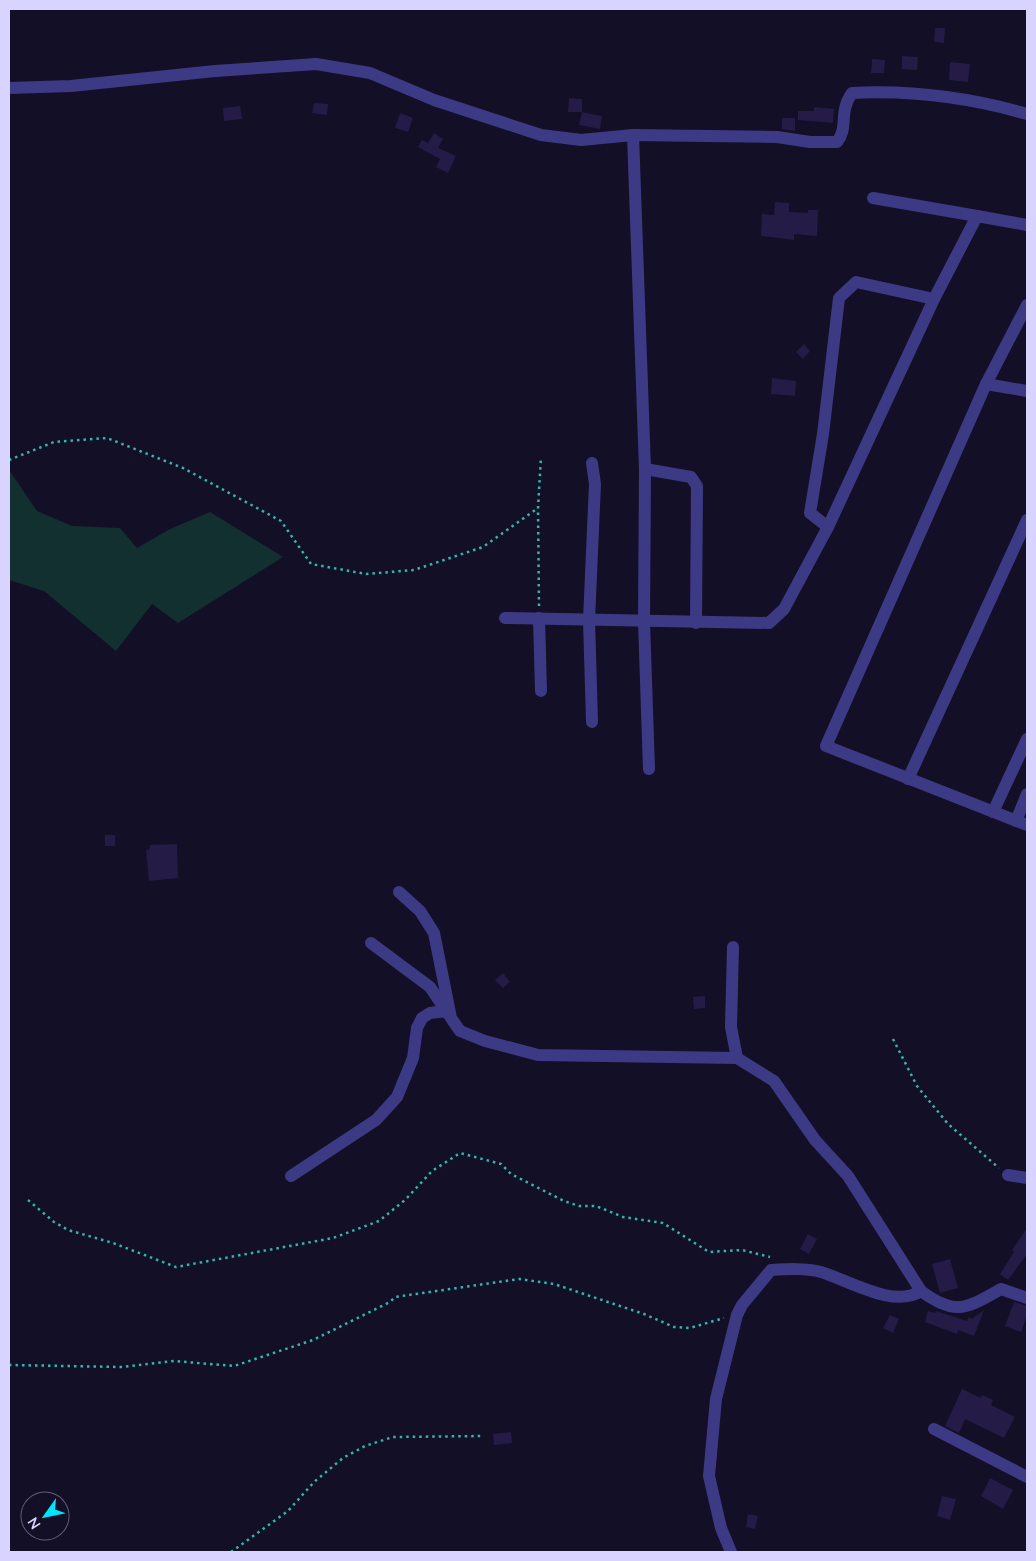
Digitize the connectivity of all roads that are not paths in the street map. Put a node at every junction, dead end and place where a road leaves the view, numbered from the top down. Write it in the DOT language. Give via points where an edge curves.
graph roads {
  1 [pos="9,88"];
  2 [pos="1027,114"];
  3 [pos="633,135"];
  4 [pos="873,198"];
  5 [pos="977,216"];
  6 [pos="1027,225"];
  7 [pos="934,299"];
  8 [pos="1027,305"];
  9 [pos="986,384"];
  10 [pos="1027,391"];
  11 [pos="592,463"];
  12 [pos="644,469"];
  13 [pos="1027,520"];
  14 [pos="828,526"];
  15 [pos="505,618"];
  16 [pos="539,618"];
  17 [pos="589,620"];
  18 [pos="644,622"];
  19 [pos="696,623"];
  20 [pos="541,692"];
  21 [pos="592,722"];
  22 [pos="1027,739"];
  23 [pos="649,769"];
  24 [pos="908,779"];
  25 [pos="1027,794"];
  26 [pos="993,812"];
  27 [pos="1021,823"];
  28 [pos="400,892"];
  29 [pos="371,943"];
  30 [pos="733,947"];
  31 [pos="449,1015"];
  32 [pos="736,1058"];
  33 [pos="1008,1175"];
  34 [pos="291,1176"];
  35 [pos="1027,1178"];
  36 [pos="921,1292"];
  37 [pos="1027,1298"];
  38 [pos="934,1429"];
  39 [pos="1027,1477"];
  40 [pos="731,1552"];
  1 -- 3 [label="street" via="71,86 316,64 370,73 434,100 541,135 581,140"];
  2 -- 3 [label="street" via="944,97 852,93 844,105 842,136 838,142 777,137"];
  3 -- 12 [label="street"];
  4 -- 5 [label="street"];
  5 -- 6 [label="street"];
  5 -- 7 [label="street"];
  7 -- 14 [label="street"];
  7 -- 14 [label="street" via="856,282 839,298 810,513"];
  8 -- 9 [label="street"];
  9 -- 10 [label="street"];
  9 -- 24 [label="street" via="826,746"];
  11 -- 17 [label="street" via="595,484"];
  12 -- 18 [label="street"];
  12 -- 19 [label="street" via="691,477 697,486"];
  13 -- 24 [label="street"];
  14 -- 19 [label="street" via="784,609 769,623"];
  15 -- 16 [label="street"];
  16 -- 17 [label="street"];
  16 -- 20 [label="street"];
  17 -- 18 [label="street"];
  17 -- 21 [label="street"];
  18 -- 19 [label="street"];
  18 -- 23 [label="street"];
  22 -- 26 [label="street"];
  24 -- 26 [label="street"];
  25 -- 27 [label="street"];
  26 -- 27 [label="street"];
  28 -- 31 [label="street" via="420,911 434,933"];
  29 -- 31 [label="street" via="430,987"];
  30 -- 32 [label="street" via="731,1027"];
  31 -- 32 [label="street" via="460,1031 538,1055"];
  31 -- 34 [label="street" via="430,1013 422,1018 417,1028 413,1058 397,1097 376,1120"];
  32 -- 36 [label="street" via="774,1081 815,1140 848,1176"];
  33 -- 35 [label="street"];
  36 -- 37 [label="street" via="937,1303 962,1309 1001,1289"];
  36 -- 40 [label="street" via="914,1296 863,1290 821,1272 794,1268 771,1270 742,1305 716,1399 709,1476 721,1528"];
  38 -- 39 [label="street"];
}
